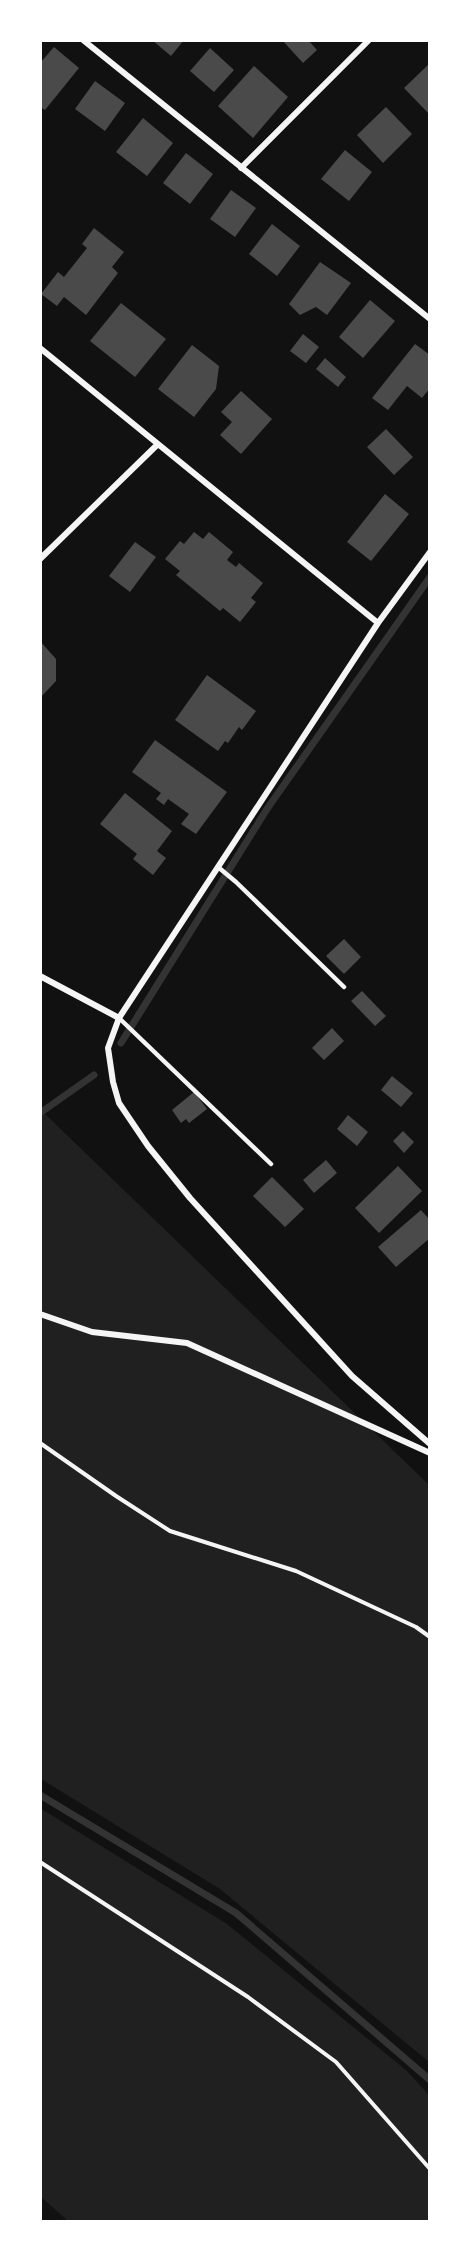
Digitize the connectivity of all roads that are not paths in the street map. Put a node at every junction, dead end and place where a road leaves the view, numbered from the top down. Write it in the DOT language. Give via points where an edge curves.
graph roads {
  1 [pos="83,40"];
  2 [pos="369,40"];
  3 [pos="241,168"];
  4 [pos="429,319"];
  5 [pos="40,348"];
  6 [pos="158,444"];
  7 [pos="429,552"];
  8 [pos="40,559"];
  9 [pos="378,623"];
  10 [pos="218,867"];
  11 [pos="40,976"];
  12 [pos="344,987"];
  13 [pos="119,1018"];
  14 [pos="271,1164"];
  15 [pos="40,1314"];
  16 [pos="429,1444"];
  17 [pos="429,1453"];
  1 -- 3 [label="street"];
  2 -- 3 [label="street"];
  3 -- 4 [label="street"];
  5 -- 6 [label="street"];
  6 -- 8 [label="street"];
  6 -- 9 [label="street"];
  7 -- 9 [label="street"];
  9 -- 10 [label="street"];
  10 -- 12 [label="lane"];
  10 -- 13 [label="street"];
  11 -- 13 [label="street"];
  13 -- 14 [label="lane"];
  13 -- 16 [label="street" via="108,1048 118,1103 148,1146 190,1198 352,1376"];
  15 -- 17 [label="street" via="92,1332 187,1343"];
}
